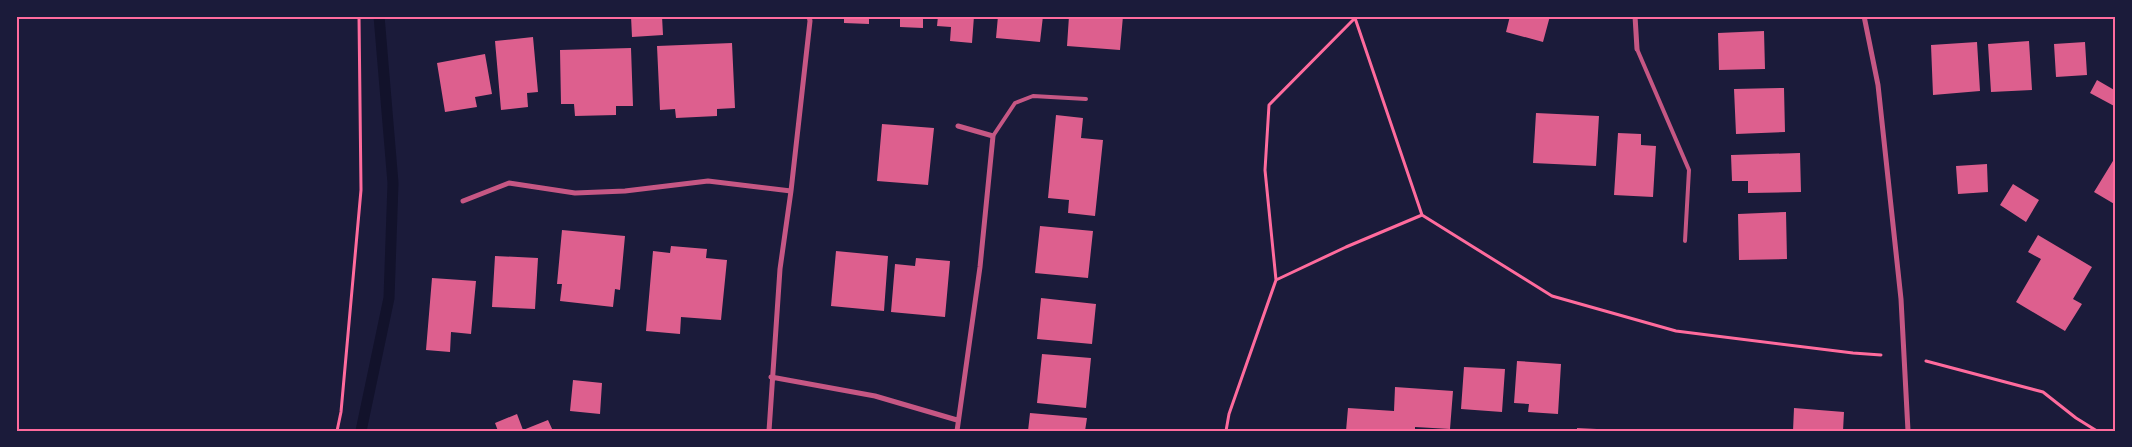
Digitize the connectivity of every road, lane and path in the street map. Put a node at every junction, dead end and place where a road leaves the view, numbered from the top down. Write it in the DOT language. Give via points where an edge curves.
graph roads {
  1 [pos="359,16"];
  2 [pos="808,16"];
  3 [pos="1635,16"];
  4 [pos="1864,16"];
  5 [pos="1355,17"];
  6 [pos="1637,49"];
  7 [pos="1086,99"];
  8 [pos="958,126"];
  9 [pos="993,136"];
  10 [pos="791,191"];
  11 [pos="463,201"];
  12 [pos="1422,215"];
  13 [pos="1685,241"];
  14 [pos="1276,280"];
  15 [pos="1905,356"];
  16 [pos="771,377"];
  17 [pos="957,420"];
  18 [pos="336,431"];
  19 [pos="769,431"];
  20 [pos="957,431"];
  21 [pos="1226,431"];
  22 [pos="1908,431"];
  23 [pos="2097,431"];
  1 -- 18 [label="path" via="361,190 341,412"];
  2 -- 10 [label="street"];
  3 -- 6 [label="street"];
  4 -- 15 [label="street" via="1878,85"];
  5 -- 12 [label="path"];
  5 -- 14 [label="path" via="1269,105 1265,170"];
  6 -- 13 [label="lane" via="1689,170"];
  7 -- 9 [label="lane" via="1033,96 1015,103"];
  8 -- 9 [label="street"];
  9 -- 17 [label="street" via="980,267"];
  10 -- 11 [label="street" via="708,181 625,191 575,193 509,183"];
  10 -- 16 [label="street" via="780,268"];
  12 -- 14 [label="path"];
  12 -- 15 [label="path" via="1552,296 1676,331 1853,354"];
  14 -- 21 [label="path"];
  15 -- 22 [label="street"];
  15 -- 23 [label="path" via="2043,392"];
  16 -- 17 [label="street" via="876,396"];
  16 -- 19 [label="street"];
  17 -- 20 [label="street"];
}
